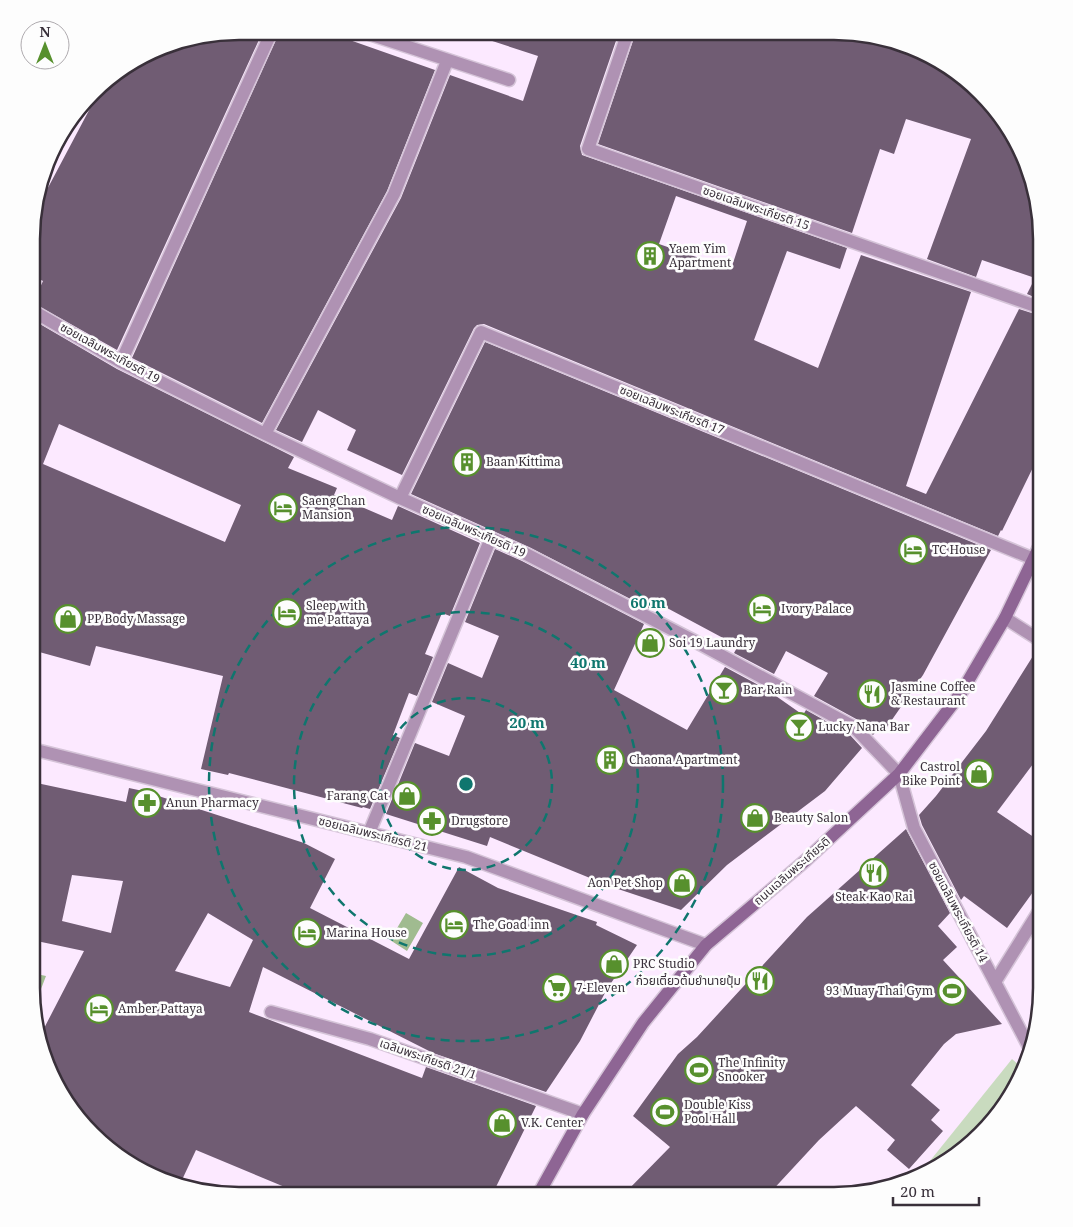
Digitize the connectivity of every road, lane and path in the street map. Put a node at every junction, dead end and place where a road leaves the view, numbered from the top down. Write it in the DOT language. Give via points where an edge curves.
graph roads {
  1 [pos="268,40"];
  2 [pos="386,40"];
  3 [pos="625,40"];
  4 [pos="448,61"];
  5 [pos="509,80"];
  6 [pos="1033,305"];
  7 [pos="40,315"];
  8 [pos="121,362"];
  9 [pos="266,434"];
  10 [pos="400,498"];
  11 [pos="491,538"];
  12 [pos="1033,559"];
  13 [pos="1033,561"];
  14 [pos="1005,618"];
  15 [pos="1033,636"];
  16 [pos="40,751"];
  17 [pos="899,774"];
  18 [pos="369,833"];
  19 [pos="1033,921"];
  20 [pos="706,945"];
  21 [pos="995,982"];
  22 [pos="271,1012"];
  23 [pos="1026,1041"];
  24 [pos="583,1114"];
  25 [pos="542,1187"];
  1 -- 8 [label="street"];
  2 -- 4 [label="street"];
  3 -- 6 [label="street, ซอยเฉลิมพระเกียรติ 15" via="588,150"];
  4 -- 5 [label="street"];
  4 -- 9 [label="street" via="394,194"];
  7 -- 8 [label="street, ซอยเฉลิมพระเกียรติ 19"];
  8 -- 9 [label="street, ซอยเฉลิมพระเกียรติ 19"];
  9 -- 10 [label="street, ซอยเฉลิมพระเกียรติ 19"];
  10 -- 11 [label="street, ซอยเฉลิมพระเกียรติ 19"];
  10 -- 12 [label="street, ซอยเฉลิมพระเกียรติ 17" via="481,332"];
  11 -- 17 [label="street, ซอยเฉลิมพระเกียรติ 19" via="702,645 854,728"];
  11 -- 18 [label="street"];
  13 -- 14 [label="main road, ถนนเฉลิมพระเกียรติ"];
  14 -- 15 [label="street"];
  14 -- 17 [label="main road, ถนนเฉลิมพระเกียรติ" via="961,693"];
  16 -- 18 [label="street, ซอยเฉลิมพระเกียรติ 21"];
  17 -- 20 [label="main road, ถนนเฉลิมพระเกียรติ" via="805,861"];
  17 -- 21 [label="street, ซอยเฉลิมพระเกียรติ 14" via="914,828"];
  18 -- 20 [label="street, ซอยเฉลิมพระเกียรติ 21" via="466,857"];
  19 -- 21 [label="street"];
  20 -- 24 [label="main road, ถนนเฉลิมพระเกียรติ" via="653,1009"];
  21 -- 23 [label="street, ซอยเฉลิมพระเกียรติ 14"];
  22 -- 24 [label="street, เฉลิมพระเกียรติ 21/1" via="370,1039"];
  24 -- 25 [label="main road, ถนนเฉลิมพระเกียรติ"];
}
